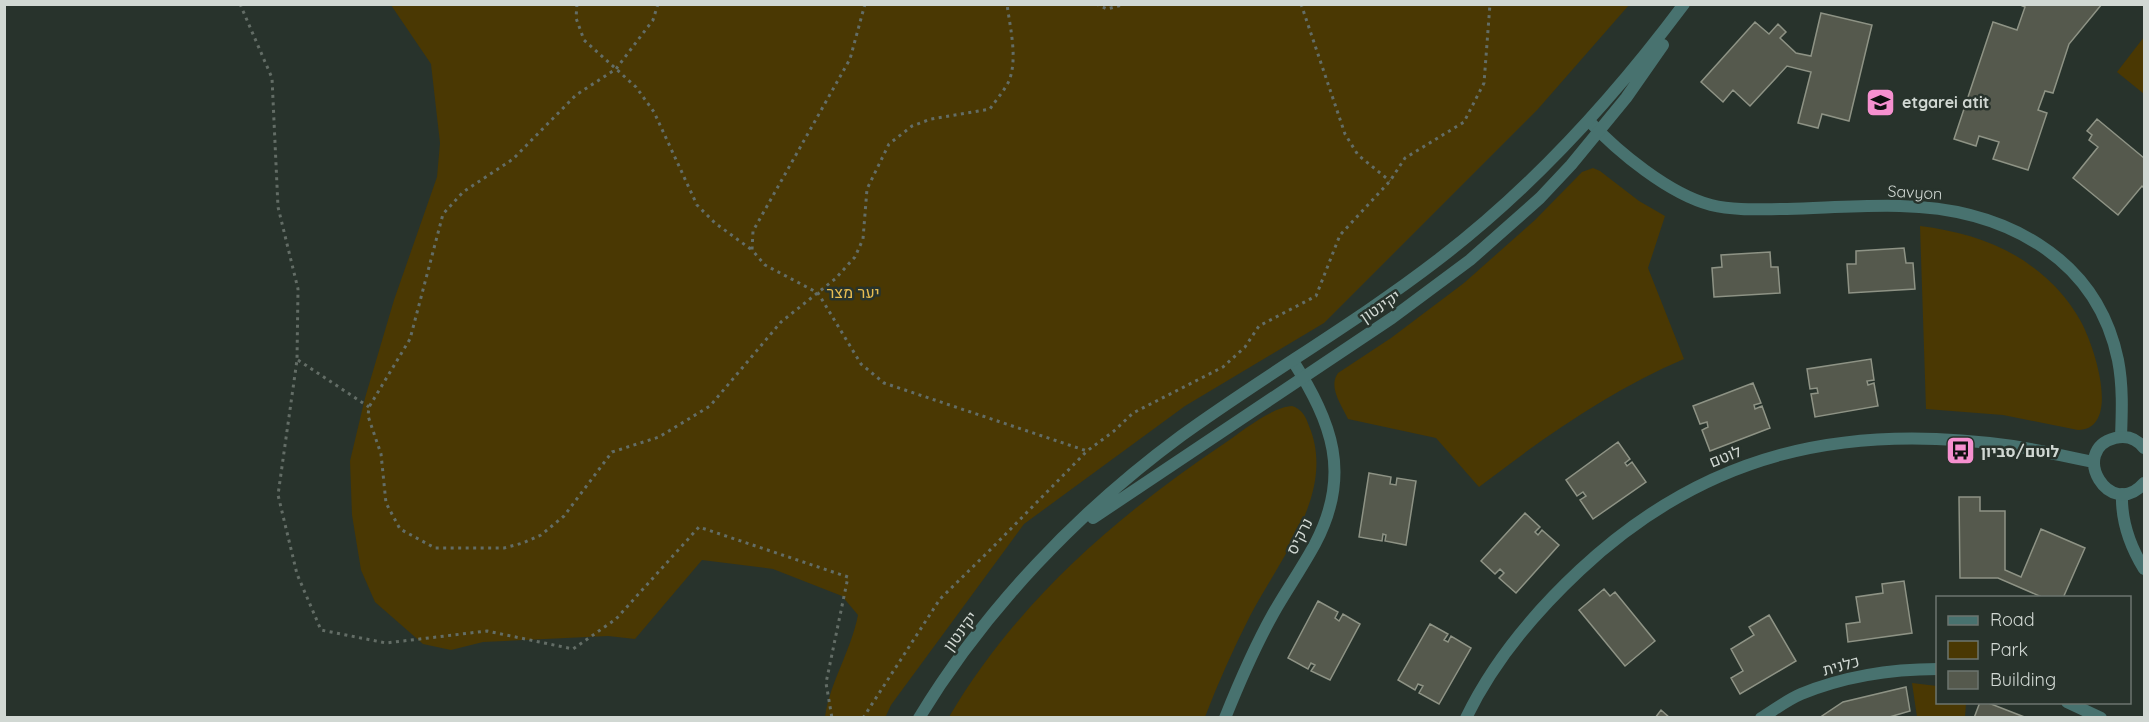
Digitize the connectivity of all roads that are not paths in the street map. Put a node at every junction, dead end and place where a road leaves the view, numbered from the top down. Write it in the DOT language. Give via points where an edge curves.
graph roads {
  1 [pos="1685,4"];
  2 [pos="1589,121"];
  3 [pos="1600,132"];
  4 [pos="1293,361"];
  5 [pos="1303,378"];
  6 [pos="2121,437"];
  7 [pos="2145,448"];
  8 [pos="2094,462"];
  9 [pos="2143,485"];
  10 [pos="2122,494"];
  11 [pos="2145,568"];
  12 [pos="1032,569"];
  13 [pos="1936,669"];
  14 [pos="2072,704"];
  15 [pos="919,717"];
  16 [pos="1225,717"];
  17 [pos="1466,717"];
  18 [pos="1761,717"];
  19 [pos="2101,717"];
  1 -- 2 [label="street, יקינטון"];
  1 -- 3 [label="street, יקינטון" via="1650,65"];
  2 -- 3 [label="street, Savyon"];
  2 -- 4 [label="street, יקינטון" via="1476,229 1402,287"];
  3 -- 5 [label="street, יקינטון" via="1540,198 1470,260"];
  3 -- 6 [label="street, Savyon" via="1670,188 1711,205 1747,210 1941,208 2013,229 2069,269 2091,295 2118,359 2123,395"];
  4 -- 5 [label="street, נרקיס"];
  4 -- 12 [label="street, יקינטון" via="1146,463"];
  5 -- 12 [label="street, יקינטון" via="1103,510"];
  5 -- 16 [label="street, נרקיס" via="1318,403 1332,442 1331,502 1316,543 1272,616"];
  6 -- 7 [label="street"];
  6 -- 8 [label="street" via="2105,443"];
  8 -- 10 [label="street" via="2100,483"];
  8 -- 17 [label="street, לוטם" via="1978,442 1887,439 1789,452 1738,467 1687,490 1636,522 1599,552 1529,624"];
  9 -- 10 [label="street"];
  10 -- 11 [label="street" via="2128,536"];
  12 -- 15 [label="street, יקינטון" via="964,651"];
  13 -- 18 [label="street, כלנית" via="1900,669 1849,677 1799,695"];
  14 -- 19 [label="street"];
}
